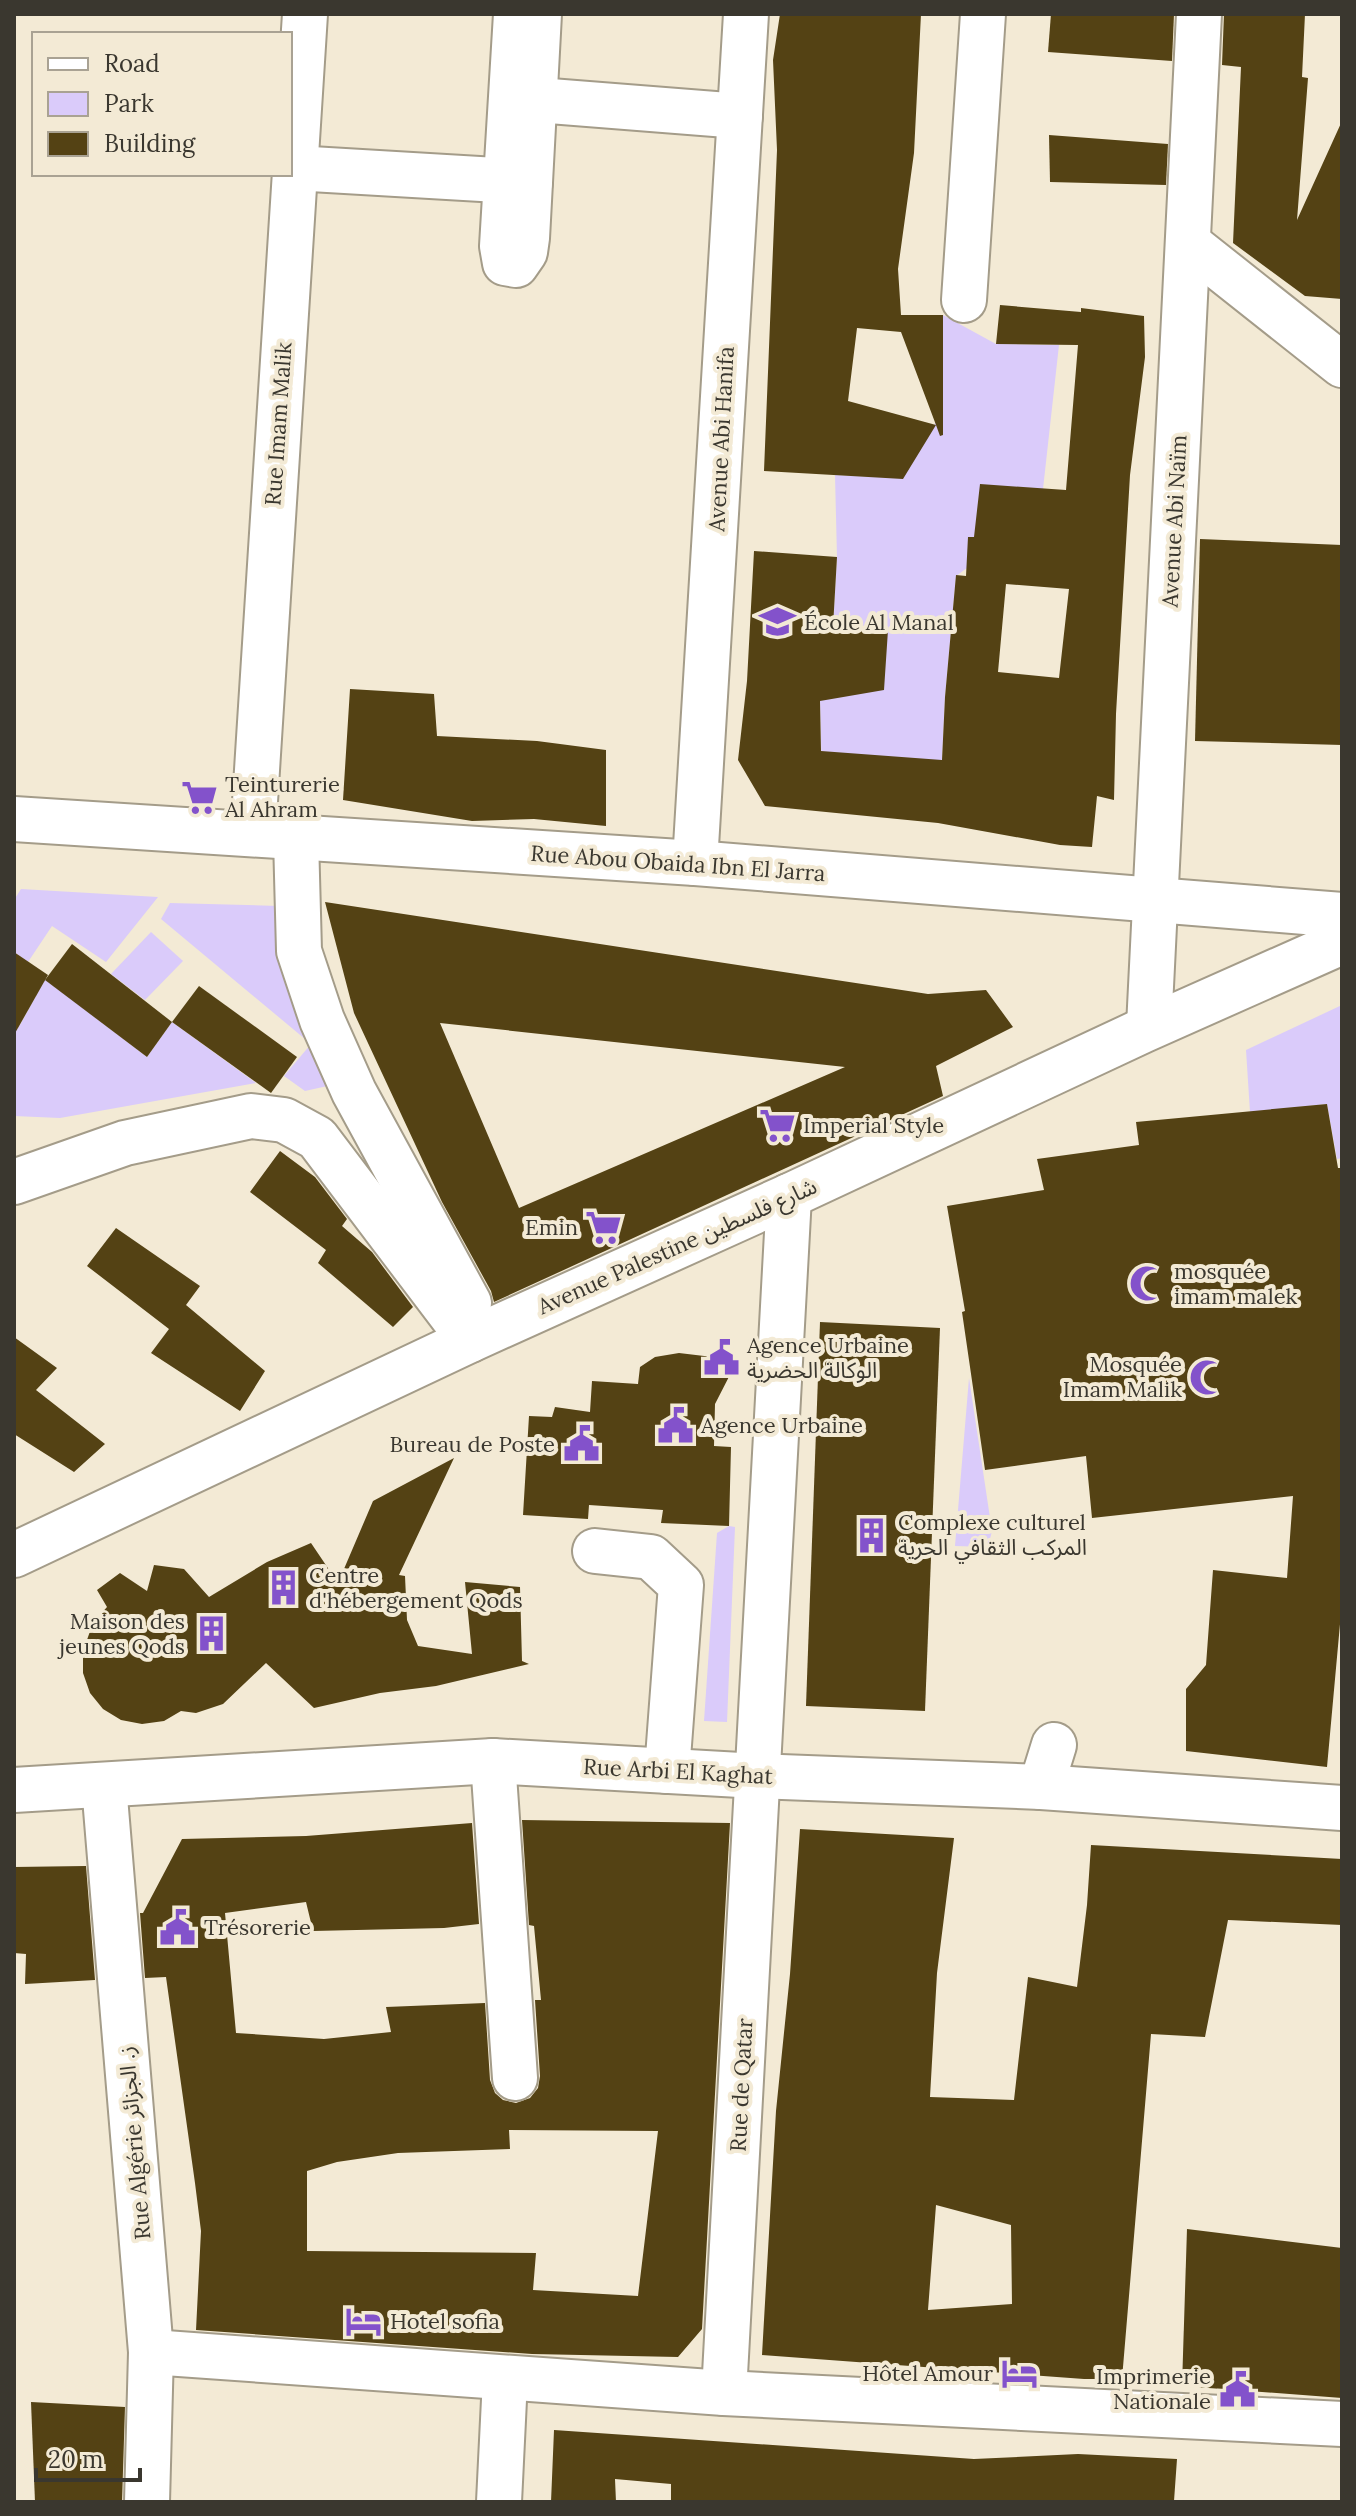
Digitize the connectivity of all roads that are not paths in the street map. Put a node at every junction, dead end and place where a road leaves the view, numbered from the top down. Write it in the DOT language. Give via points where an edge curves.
graph roads {
  1 [pos="305,14"];
  2 [pos="516,14"];
  3 [pos="539,14"];
  4 [pos="746,14"];
  5 [pos="983,14"];
  6 [pos="1199,14"];
  7 [pos="524,99"];
  8 [pos="740,116"];
  9 [pos="294,168"];
  10 [pos="1188,243"];
  11 [pos="964,300"];
  12 [pos="1339,356"];
  13 [pos="14,819"];
  14 [pos="253,833"];
  15 [pos="296,838"];
  16 [pos="695,863"];
  17 [pos="1155,900"];
  18 [pos="1342,915"];
  19 [pos="1342,942"];
  20 [pos="1149,1027"];
  21 [pos="14,1182"];
  22 [pos="789,1196"];
  23 [pos="477,1337"];
  24 [pos="595,1551"];
  25 [pos="14,1555"];
  26 [pos="1054,1745"];
  27 [pos="493,1761"];
  28 [pos="667,1771"];
  29 [pos="758,1776"];
  30 [pos="104,1785"];
  31 [pos="1041,1787"];
  32 [pos="14,1790"];
  33 [pos="1342,1808"];
  34 [pos="515,2078"];
  35 [pos="151,2352"];
  36 [pos="505,2379"];
  37 [pos="724,2393"];
  38 [pos="1342,2424"];
  39 [pos="147,2502"];
  40 [pos="499,2502"];
  1 -- 9 [label="street, Rue Imam Malik"];
  2 -- 7 [label="street"];
  3 -- 7 [label="street"];
  4 -- 8 [label="street, Avenue Abi Hanifa"];
  5 -- 11 [label="street"];
  6 -- 10 [label="street, Avenue Abi Naïm"];
  7 -- 8 [label="street"];
  7 -- 9 [label="street" via="519,182"];
  8 -- 16 [label="street, Avenue Abi Hanifa"];
  9 -- 14 [label="street, Rue Imam Malik"];
  10 -- 12 [label="street"];
  10 -- 17 [label="street, Avenue Abi Naïm"];
  13 -- 14 [label="street, Rue Abou Obaida Ibn El Jarra"];
  14 -- 15 [label="street, Rue Abou Obaida Ibn El Jarra"];
  15 -- 16 [label="street, Rue Abou Obaida Ibn El Jarra"];
  15 -- 23 [label="street" via="299,951 322,1020"];
  16 -- 17 [label="street, Rue Abou Obaida Ibn El Jarra"];
  17 -- 18 [label="street, Rue Abou Obaida Ibn El Jarra"];
  17 -- 20 [label="street, Avenue Abi Naïm"];
  19 -- 20 [label="street, Avenue Palestine شارع فلسطين"];
  20 -- 22 [label="street, Avenue Palestine شارع فلسطين"];
  21 -- 23 [label="street" via="125,1143 251,1116 284,1120 317,1138"];
  22 -- 23 [label="street, Avenue Palestine شارع فلسطين"];
  22 -- 29 [label="street, Rue de Qatar"];
  23 -- 25 [label="street, Avenue Palestine شارع فلسطين"];
  24 -- 28 [label="street" via="651,1557 681,1585"];
  26 -- 31 [label="street"];
  27 -- 28 [label="street, Rue Arbi El Kaghat"];
  27 -- 30 [label="street, Rue Arbi El Kaghat"];
  27 -- 34 [label="street"];
  28 -- 29 [label="street, Rue Arbi El Kaghat"];
  29 -- 31 [label="street, Rue Arbi El Kaghat"];
  29 -- 37 [label="street, Rue de Qatar"];
  30 -- 32 [label="street, Rue Arbi El Kaghat"];
  30 -- 35 [label="street, Rue Algérie ز. الجزائر"];
  31 -- 33 [label="street, Rue Arbi El Kaghat"];
  35 -- 36 [label="street"];
  35 -- 39 [label="street, Rue Algérie ز. الجزائر"];
  36 -- 37 [label="street"];
  36 -- 40 [label="street"];
  37 -- 38 [label="street"];
}
